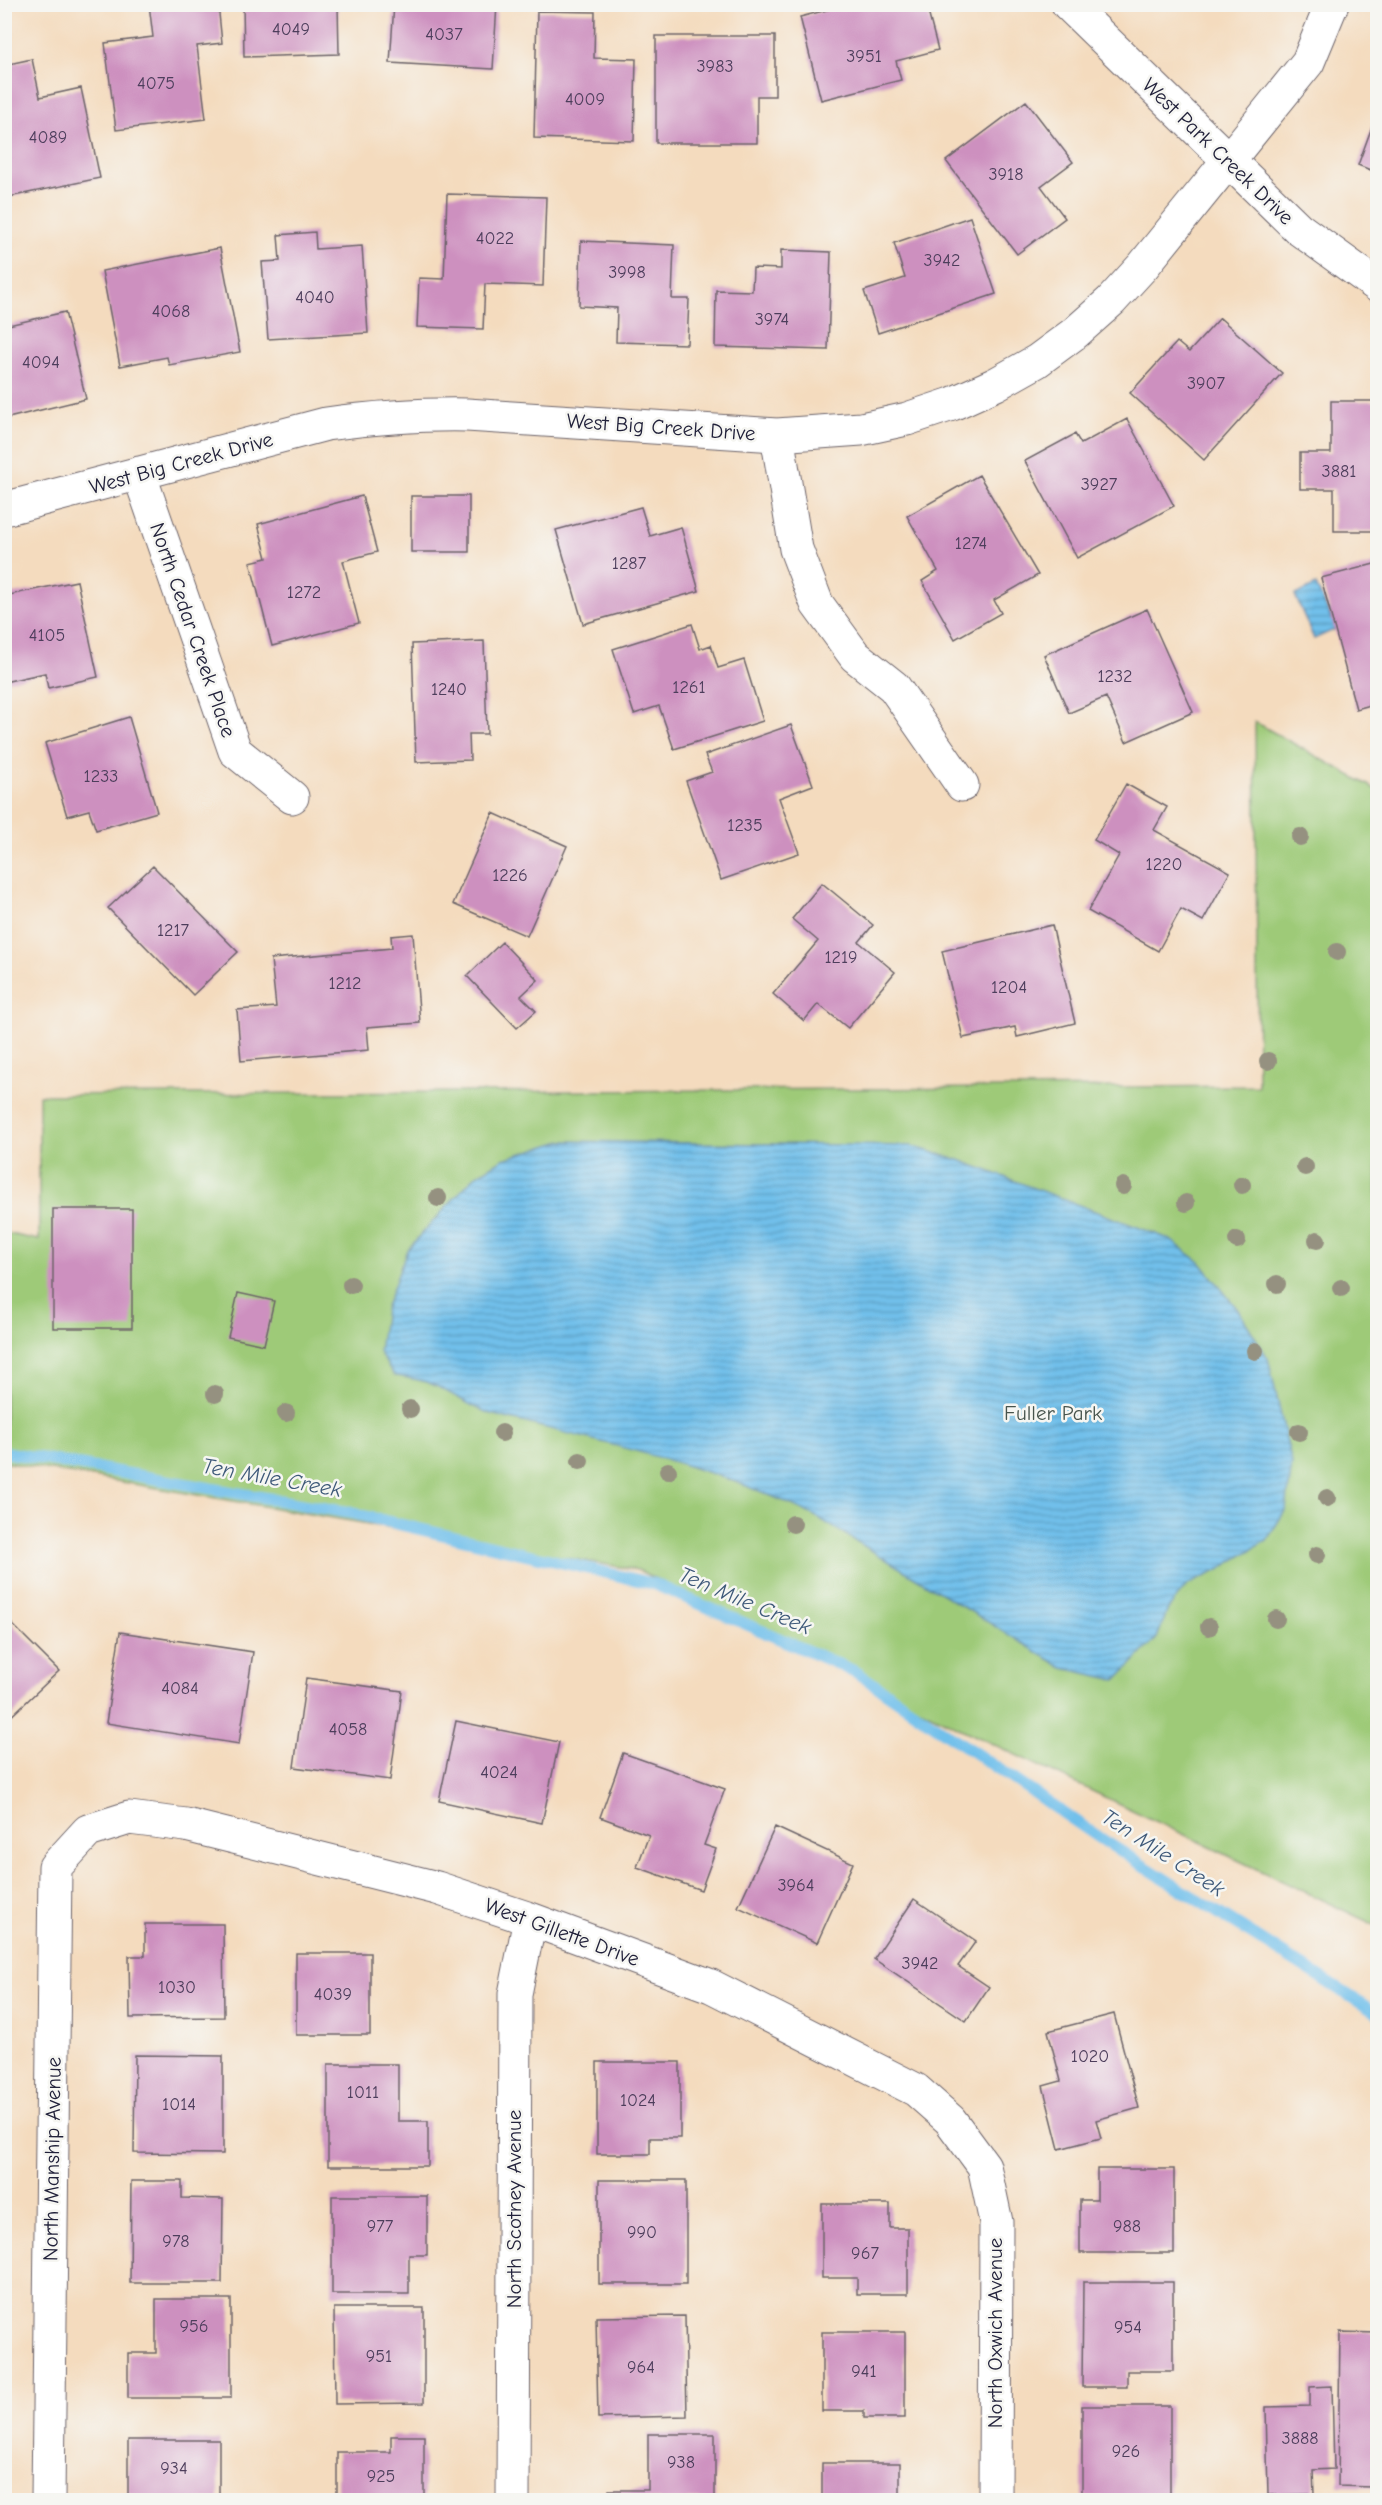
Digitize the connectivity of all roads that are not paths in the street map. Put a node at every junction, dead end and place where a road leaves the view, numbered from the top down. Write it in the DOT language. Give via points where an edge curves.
graph roads {
  1 [pos="1068,4"];
  2 [pos="1332,4"];
  3 [pos="1228,162"];
  4 [pos="1377,286"];
  5 [pos="777,435"];
  6 [pos="139,473"];
  7 [pos="4,509"];
  8 [pos="962,785"];
  9 [pos="292,797"];
  10 [pos="88,1831"];
  11 [pos="530,1919"];
  12 [pos="984,2166"];
  13 [pos="48,2500"];
  14 [pos="513,2500"];
  15 [pos="995,2500"];
  1 -- 3 [label="street, West Park Creek Drive"];
  2 -- 3 [label="street, West Big Creek Drive" via="1308,62"];
  3 -- 4 [label="street, West Park Creek Drive" via="1299,229"];
  3 -- 5 [label="street, West Big Creek Drive" via="1111,301 1037,361 952,404 907,419 861,429"];
  5 -- 6 [label="street, West Big Creek Drive" via="420,414 326,424"];
  5 -- 8 [label="street" via="796,549 816,604 855,656 894,687"];
  6 -- 7 [label="street, West Big Creek Drive"];
  6 -- 9 [label="street, North Cedar Creek Place" via="235,751"];
  10 -- 11 [label="street, West Gillette Drive" via="129,1818 186,1825 437,1888"];
  10 -- 13 [label="street, North Manship Avenue" via="55,1867"];
  11 -- 12 [label="street, West Gillette Drive" via="711,1986 916,2090 950,2120"];
  11 -- 14 [label="street, North Scotney Avenue" via="515,1995"];
  12 -- 15 [label="street, North Oxwich Avenue" via="996,2222"];
}
